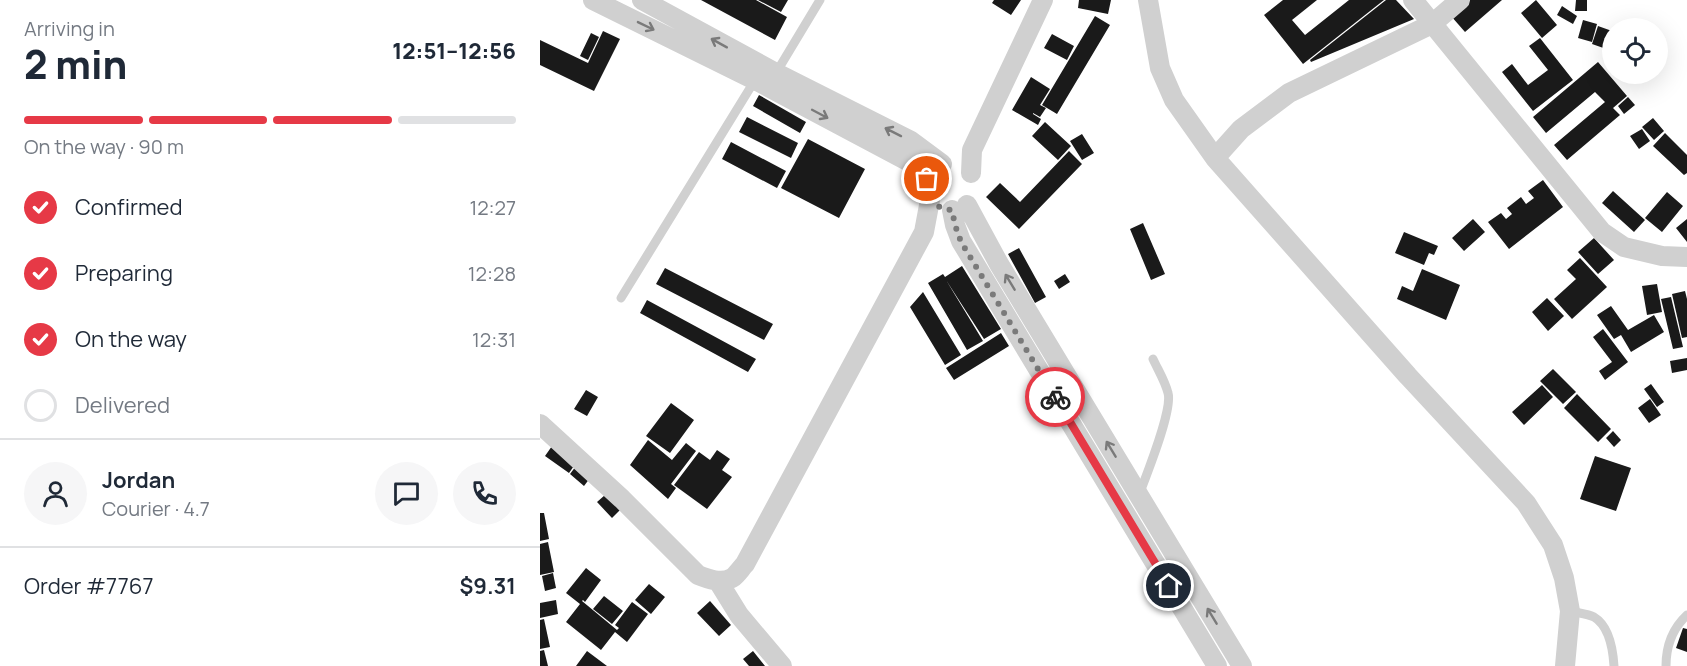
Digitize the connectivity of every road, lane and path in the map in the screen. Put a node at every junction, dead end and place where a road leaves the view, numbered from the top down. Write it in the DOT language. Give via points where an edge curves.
graph roads {
  1 [pos="594,0"];
  2 [pos="642,0"];
  3 [pos="820,0"];
  4 [pos="1043,0"];
  5 [pos="1148,0"];
  6 [pos="1413,0"];
  7 [pos="1460,0"];
  8 [pos="1432,24"];
  9 [pos="776,74"];
  10 [pos="755,80"];
  11 [pos="972,150"];
  12 [pos="1215,158"];
  13 [pos="942,166"];
  14 [pos="971,173"];
  15 [pos="930,200"];
  16 [pos="955,208"];
  17 [pos="924,231"];
  18 [pos="1687,257"];
  19 [pos="621,298"];
  20 [pos="1036,324"];
  21 [pos="1018,336"];
  22 [pos="1153,359"];
  23 [pos="540,424"];
  24 [pos="1139,495"];
  25 [pos="1121,507"];
  26 [pos="718,581"];
  27 [pos="1570,611"];
  28 [pos="1687,615"];
  29 [pos="782,666"];
  30 [pos="1217,666"];
  31 [pos="1242,666"];
  32 [pos="1564,666"];
  33 [pos="1614,666"];
  34 [pos="1666,666"];
  1 -- 10 [label="street, one-way"];
  9 -- 2 [label="street, one-way"];
  3 -- 9 [label="lane"];
  4 -- 11 [label="street"];
  5 -- 12 [label="street" via="1160,68 1174,100"];
  6 -- 8 [label="street"];
  7 -- 8 [label="street"];
  8 -- 12 [label="street" via="1289,93 1241,129"];
  8 -- 18 [label="street" via="1602,232 1624,248"];
  13 -- 9 [label="street, one-way" via="911,141"];
  10 -- 13 [label="street, one-way"];
  10 -- 19 [label="lane"];
  11 -- 13 [label="street"];
  11 -- 14 [label="street"];
  12 -- 27 [label="street" via="1526,503 1553,545"];
  13 -- 14 [label="street" via="961,164"];
  13 -- 15 [label="street" via="926,186"];
  14 -- 16 [label="street" via="974,193"];
  15 -- 16 [label="street" via="934,205"];
  15 -- 17 [label="street"];
  16 -- 17 [label="street"];
  20 -- 16 [label="street, one-way" via="999,264"];
  16 -- 21 [label="street" via="961,242"];
  17 -- 26 [label="street" via="746,564 732,578"];
  20 -- 21 [label="street"];
  24 -- 20 [label="street, one-way"];
  21 -- 25 [label="street"];
  22 -- 24 [label="lane" via="1169,394 1161,432"];
  23 -- 26 [label="street" via="698,575"];
  24 -- 25 [label="street"];
  31 -- 24 [label="street, one-way"];
  25 -- 30 [label="street"];
  26 -- 29 [label="street" via="739,615"];
  27 -- 32 [label="street"];
  27 -- 33 [label="lane" via="1594,617 1603,626 1613,650"];
  28 -- 34 [label="lane" via="1672,634"];
}
